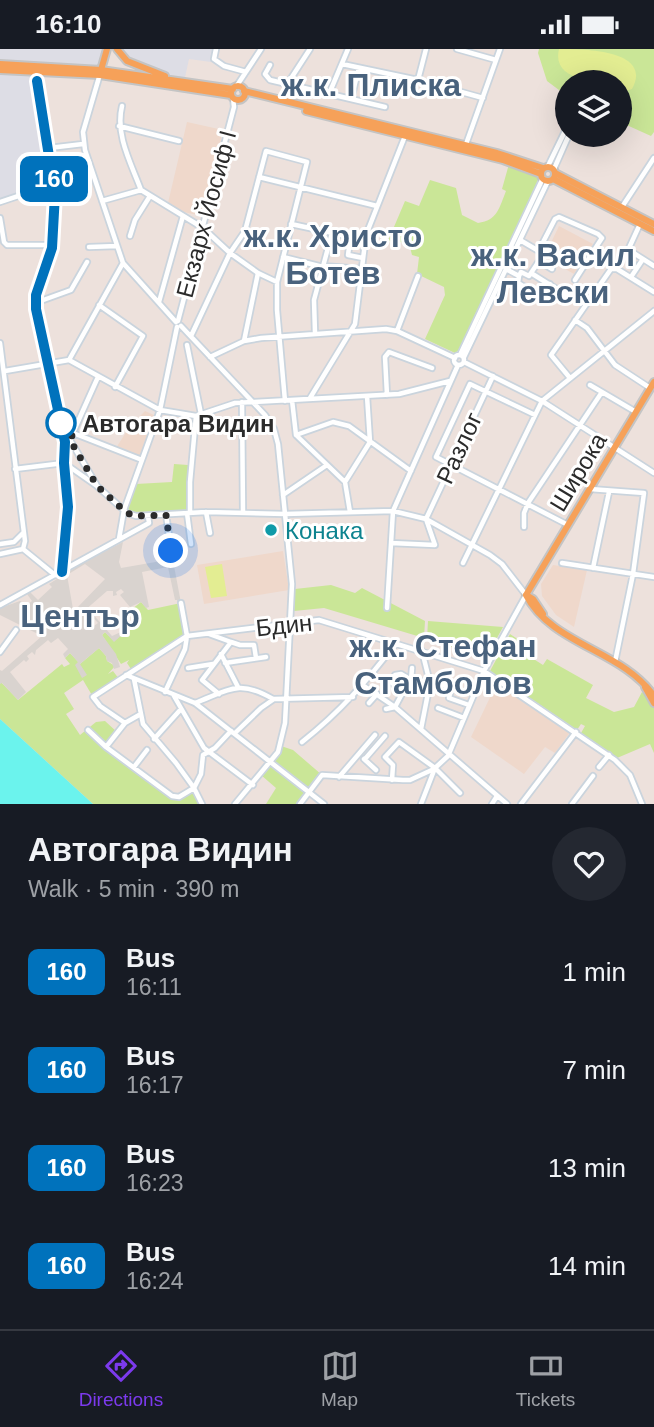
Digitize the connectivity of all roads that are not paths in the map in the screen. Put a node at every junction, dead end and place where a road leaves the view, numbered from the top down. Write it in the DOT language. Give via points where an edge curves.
graph roads {
  1 [pos="107,49"];
  2 [pos="117,49"];
  3 [pos="216,49"];
  4 [pos="261,49"];
  5 [pos="310,49"];
  6 [pos="348,49"];
  7 [pos="426,49"];
  8 [pos="457,49"];
  9 [pos="500,49"];
  10 [pos="496,60"];
  11 [pos="342,64"];
  12 [pos="271,65"];
  13 [pos="0,67"];
  14 [pos="359,68"];
  15 [pos="100,72"];
  16 [pos="246,72"];
  17 [pos="418,80"];
  18 [pos="37,81"];
  19 [pos="176,81"];
  20 [pos="288,83"];
  21 [pos="238,92"];
  22 [pos="329,94"];
  23 [pos="483,98"];
  24 [pos="351,99"];
  25 [pos="122,106"];
  26 [pos="385,107"];
  27 [pos="119,126"];
  28 [pos="405,137"];
  29 [pos="179,141"];
  30 [pos="83,144"];
  31 [pos="559,147"];
  32 [pos="562,147"];
  33 [pos="49,148"];
  34 [pos="465,148"];
  35 [pos="654,159"];
  36 [pos="548,173"];
  37 [pos="259,177"];
  38 [pos="54,184"];
  39 [pos="300,187"];
  40 [pos="139,190"];
  41 [pos="150,195"];
  42 [pos="102,201"];
  43 [pos="0,202"];
  44 [pos="377,206"];
  45 [pos="622,208"];
  46 [pos="183,216"];
  47 [pos="0,218"];
  48 [pos="291,224"];
  49 [pos="640,224"];
  50 [pos="654,224"];
  51 [pos="203,228"];
  52 [pos="654,231"];
  53 [pos="332,233"];
  54 [pos="130,236"];
  55 [pos="520,240"];
  56 [pos="52,245"];
  57 [pos="117,246"];
  58 [pos="89,247"];
  59 [pos="230,253"];
  60 [pos="283,257"];
  61 [pos="363,258"];
  62 [pos="643,259"];
  63 [pos="87,262"];
  64 [pos="123,263"];
  65 [pos="654,266"];
  66 [pos="323,267"];
  67 [pos="362,269"];
  68 [pos="506,269"];
  69 [pos="552,269"];
  70 [pos="531,272"];
  71 [pos="258,273"];
  72 [pos="418,276"];
  73 [pos="519,276"];
  74 [pos="631,277"];
  75 [pos="575,280"];
  76 [pos="277,282"];
  77 [pos="550,284"];
  78 [pos="654,292"];
  79 [pos="566,295"];
  80 [pos="159,302"];
  81 [pos="35,303"];
  82 [pos="99,305"];
  83 [pos="654,311"];
  84 [pos="575,320"];
  85 [pos="178,324"];
  86 [pos="352,330"];
  87 [pos="397,331"];
  88 [pos="315,333"];
  89 [pos="191,336"];
  90 [pos="280,336"];
  91 [pos="244,341"];
  92 [pos="0,343"];
  93 [pos="187,345"];
  94 [pos="604,352"];
  95 [pos="210,357"];
  96 [pos="69,360"];
  97 [pos="460,360"];
  98 [pos="48,364"];
  99 [pos="432,368"];
  100 [pos="5,371"];
  101 [pos="493,376"];
  102 [pos="98,377"];
  103 [pos="570,378"];
  104 [pos="450,381"];
  105 [pos="590,385"];
  106 [pos="652,385"];
  107 [pos="115,387"];
  108 [pos="485,391"];
  109 [pos="602,392"];
  110 [pos="387,395"];
  111 [pos="368,396"];
  112 [pos="309,399"];
  113 [pos="292,400"];
  114 [pos="285,401"];
  115 [pos="542,401"];
  116 [pos="242,402"];
  117 [pos="254,403"];
  118 [pos="160,410"];
  119 [pos="636,412"];
  120 [pos="199,415"];
  121 [pos="535,415"];
  122 [pos="579,425"];
  123 [pos="63,431"];
  124 [pos="73,433"];
  125 [pos="296,435"];
  126 [pos="70,440"];
  127 [pos="370,442"];
  128 [pos="615,447"];
  129 [pos="65,451"];
  130 [pos="142,460"];
  131 [pos="64,463"];
  132 [pos="451,464"];
  133 [pos="327,465"];
  134 [pos="15,469"];
  135 [pos="411,471"];
  136 [pos="654,473"];
  137 [pos="345,482"];
  138 [pos="97,486"];
  139 [pos="500,489"];
  140 [pos="590,489"];
  141 [pos="609,492"];
  142 [pos="283,495"];
  143 [pos="528,503"];
  144 [pos="124,510"];
  145 [pos="393,511"];
  146 [pos="206,512"];
  147 [pos="243,512"];
  148 [pos="350,512"];
  149 [pos="188,513"];
  150 [pos="285,514"];
  151 [pos="166,515"];
  152 [pos="148,516"];
  153 [pos="426,519"];
  154 [pos="569,525"];
  155 [pos="524,527"];
  156 [pos="23,533"];
  157 [pos="210,533"];
  158 [pos="119,539"];
  159 [pos="14,541"];
  160 [pos="391,543"];
  161 [pos="0,544"];
  162 [pos="191,544"];
  163 [pos="472,545"];
  164 [pos="20,550"];
  165 [pos="171,551"];
  166 [pos="0,554"];
  167 [pos="463,562"];
  168 [pos="562,563"];
  169 [pos="593,568"];
  170 [pos="62,572"];
  171 [pos="632,574"];
  172 [pos="55,575"];
  173 [pos="654,577"];
  174 [pos="526,595"];
  175 [pos="181,603"];
  176 [pos="0,605"];
  177 [pos="387,608"];
  178 [pos="291,624"];
  179 [pos="16,630"];
  180 [pos="208,633"];
  181 [pos="187,636"];
  182 [pos="231,642"];
  183 [pos="396,643"];
  184 [pos="422,651"];
  185 [pos="0,652"];
  186 [pos="221,654"];
  187 [pos="266,657"];
  188 [pos="256,658"];
  189 [pos="615,662"];
  190 [pos="225,663"];
  191 [pos="214,664"];
  192 [pos="188,668"];
  193 [pos="412,669"];
  194 [pos="484,671"];
  195 [pos="126,675"];
  196 [pos="134,679"];
  197 [pos="411,680"];
  198 [pos="430,683"];
  199 [pos="364,685"];
  200 [pos="648,685"];
  201 [pos="238,687"];
  202 [pos="165,692"];
  203 [pos="219,694"];
  204 [pos="377,694"];
  205 [pos="173,695"];
  206 [pos="654,696"];
  207 [pos="353,697"];
  208 [pos="288,698"];
  209 [pos="274,699"];
  210 [pos="195,703"];
  211 [pos="369,703"];
  212 [pos="654,703"];
  213 [pos="469,705"];
  214 [pos="395,707"];
  215 [pos="438,708"];
  216 [pos="181,709"];
  217 [pos="386,709"];
  218 [pos="394,714"];
  219 [pos="139,715"];
  220 [pos="464,718"];
  221 [pos="125,723"];
  222 [pos="88,730"];
  223 [pos="421,730"];
  224 [pos="233,732"];
  225 [pos="576,732"];
  226 [pos="374,735"];
  227 [pos="385,736"];
  228 [pos="154,739"];
  229 [pos="302,742"];
  230 [pos="106,747"];
  231 [pos="147,750"];
  232 [pos="209,752"];
  233 [pos="359,754"];
  234 [pos="448,754"];
  235 [pos="609,755"];
  236 [pos="365,759"];
  237 [pos="272,762"];
  238 [pos="134,767"];
  239 [pos="599,767"];
  240 [pos="435,768"];
  241 [pos="376,770"];
  242 [pos="593,776"];
  243 [pos="339,777"];
  244 [pos="392,780"];
  245 [pos="253,785"];
  246 [pos="194,788"];
  247 [pos="309,792"];
  248 [pos="460,793"];
  249 [pos="497,796"];
  250 [pos="202,804"];
  251 [pos="235,804"];
  252 [pos="300,804"];
  253 [pos="324,804"];
  254 [pos="421,804"];
  255 [pos="492,804"];
  256 [pos="506,804"];
  257 [pos="522,804"];
  258 [pos="572,804"];
  259 [pos="642,804"];
  1 -- 15 [label="main road"];
  2 -- 19 [label="main road" via="127,61"];
  3 -- 16 [label="street" via="214,59"];
  4 -- 16 [label="street"];
  5 -- 20 [label="street"];
  6 -- 11 [label="street"];
  7 -- 17 [label="street"];
  8 -- 10 [label="street"];
  9 -- 10 [label="street"];
  10 -- 23 [label="street"];
  11 -- 14 [label="street"];
  11 -- 22 [label="street"];
  12 -- 20 [label="street" via="266,78"];
  13 -- 15 [label="main road"];
  14 -- 17 [label="street"];
  14 -- 24 [label="street"];
  15 -- 19 [label="main road"];
  15 -- 21 [label="main road"];
  15 -- 30 [label="street"];
  16 -- 21 [label="street"];
  17 -- 23 [label="street"];
  18 -- 33 [label="street"];
  19 -- 21 [label="main road"];
  20 -- 22 [label="street"];
  21 -- 28 [label="main road"];
  21 -- 34 [label="main road"];
  21 -- 51 [label="street, Екзарх Йосиф I"];
  22 -- 24 [label="street"];
  23 -- 34 [label="street"];
  24 -- 26 [label="street"];
  25 -- 27 [label="street"];
  27 -- 29 [label="street"];
  27 -- 40 [label="street"];
  28 -- 34 [label="main road"];
  28 -- 44 [label="street"];
  30 -- 33 [label="street"];
  30 -- 42 [label="street"];
  31 -- 36 [label="street"];
  32 -- 36 [label="street"];
  33 -- 38 [label="street"];
  34 -- 36 [label="main road"];
  35 -- 45 [label="street"];
  36 -- 45 [label="main road"];
  36 -- 49 [label="main road"];
  36 -- 55 [label="street"];
  36 -- 97 [label="street"];
  37 -- 39 [label="street"];
  37 -- 39 [label="street" via="266,151 307,162"];
  37 -- 59 [label="street" via="244,230"];
  38 -- 43 [label="street"];
  38 -- 56 [label="street"];
  39 -- 44 [label="street"];
  39 -- 48 [label="street"];
  40 -- 41 [label="street"];
  40 -- 42 [label="street"];
  41 -- 46 [label="street"];
  41 -- 54 [label="street"];
  42 -- 57 [label="street"];
  44 -- 61 [label="street"];
  45 -- 50 [label="main road"];
  46 -- 51 [label="street"];
  46 -- 80 [label="street"];
  47 -- 56 [label="street" via="7,245"];
  48 -- 53 [label="street"];
  48 -- 60 [label="street"];
  49 -- 52 [label="main road"];
  49 -- 62 [label="street" via="629,248"];
  51 -- 59 [label="street"];
  51 -- 85 [label="street, Екзарх Йосиф I"];
  53 -- 61 [label="street" via="347,236 348,254"];
  53 -- 66 [label="street"];
  55 -- 68 [label="street"];
  55 -- 75 [label="street" via="537,250 559,217 598,235 602,239"];
  56 -- 81 [label="street"];
  57 -- 58 [label="street"];
  57 -- 64 [label="street"];
  59 -- 71 [label="street"];
  59 -- 89 [label="street"];
  60 -- 66 [label="street"];
  60 -- 76 [label="street"];
  61 -- 67 [label="street"];
  62 -- 65 [label="street"];
  62 -- 74 [label="street"];
  63 -- 81 [label="street" via="71,290"];
  64 -- 80 [label="street"];
  64 -- 82 [label="street"];
  66 -- 67 [label="street"];
  66 -- 88 [label="street" via="314,300"];
  67 -- 86 [label="street"];
  68 -- 73 [label="street"];
  68 -- 97 [label="street"];
  69 -- 70 [label="street" via="539,261"];
  70 -- 73 [label="street"];
  70 -- 77 [label="street"];
  71 -- 76 [label="street"];
  71 -- 91 [label="street"];
  72 -- 87 [label="street"];
  73 -- 77 [label="street" via="518,283 541,297"];
  74 -- 78 [label="street"];
  74 -- 84 [label="street" via="614,268"];
  76 -- 90 [label="street"];
  77 -- 79 [label="street"];
  80 -- 85 [label="street"];
  81 -- 98 [label="street"];
  82 -- 96 [label="street"];
  82 -- 107 [label="street" via="143,336"];
  83 -- 94 [label="street"];
  84 -- 94 [label="street" via="587,328"];
  84 -- 103 [label="street" via="551,355"];
  85 -- 89 [label="street"];
  85 -- 118 [label="street, Екзарх Йосиф I"];
  86 -- 87 [label="street"];
  86 -- 88 [label="street"];
  86 -- 112 [label="street"];
  87 -- 97 [label="street"];
  88 -- 90 [label="street"];
  89 -- 95 [label="street"];
  90 -- 91 [label="street"];
  90 -- 114 [label="street"];
  91 -- 95 [label="street"];
  92 -- 100 [label="street"];
  93 -- 120 [label="street"];
  94 -- 103 [label="street"];
  94 -- 106 [label="street" via="615,365"];
  95 -- 117 [label="street"];
  96 -- 98 [label="street"];
  96 -- 102 [label="street"];
  97 -- 101 [label="street"];
  97 -- 104 [label="street"];
  98 -- 100 [label="street"];
  98 -- 123 [label="street"];
  99 -- 110 [label="street" via="389,352 385,357"];
  100 -- 134 [label="street"];
  101 -- 108 [label="street, Разлог"];
  101 -- 115 [label="street"];
  102 -- 107 [label="street"];
  102 -- 124 [label="street"];
  103 -- 115 [label="street"];
  104 -- 110 [label="street"];
  104 -- 135 [label="street"];
  105 -- 109 [label="street"];
  106 -- 119 [label="main road, Широка"];
  107 -- 118 [label="street"];
  108 -- 121 [label="street"];
  108 -- 132 [label="street, Разлог"];
  108 -- 132 [label="street" via="470,384 436,457"];
  109 -- 119 [label="street"];
  109 -- 122 [label="street"];
  110 -- 111 [label="street"];
  111 -- 112 [label="street"];
  111 -- 127 [label="street"];
  112 -- 113 [label="street"];
  113 -- 114 [label="street"];
  113 -- 125 [label="street"];
  114 -- 117 [label="street"];
  115 -- 121 [label="street"];
  115 -- 122 [label="street"];
  116 -- 117 [label="street"];
  116 -- 120 [label="street"];
  116 -- 147 [label="street"];
  117 -- 142 [label="street" via="277,437"];
  118 -- 120 [label="street"];
  118 -- 130 [label="street, Екзарх Йосиф I"];
  119 -- 128 [label="main road, Широка"];
  120 -- 149 [label="street"];
  121 -- 139 [label="street"];
  122 -- 128 [label="street"];
  122 -- 143 [label="street"];
  123 -- 124 [label="street"];
  123 -- 129 [label="street"];
  124 -- 126 [label="street"];
  124 -- 130 [label="street"];
  125 -- 127 [label="street" via="332,422 349,426"];
  125 -- 133 [label="street"];
  126 -- 129 [label="street"];
  126 -- 138 [label="street"];
  127 -- 135 [label="street"];
  127 -- 137 [label="street"];
  128 -- 136 [label="street"];
  128 -- 140 [label="main road, Широка"];
  129 -- 131 [label="street"];
  130 -- 144 [label="street, Екзарх Йосиф I"];
  131 -- 134 [label="street"];
  131 -- 138 [label="street"];
  131 -- 170 [label="street" via="68,507"];
  132 -- 139 [label="street"];
  132 -- 153 [label="street, Разлог"];
  133 -- 137 [label="street"];
  133 -- 142 [label="street"];
  134 -- 156 [label="street"];
  135 -- 145 [label="street"];
  137 -- 148 [label="street"];
  138 -- 144 [label="street"];
  139 -- 143 [label="street"];
  139 -- 163 [label="street"];
  140 -- 141 [label="street"];
  140 -- 154 [label="main road, Широка"];
  141 -- 169 [label="street"];
  141 -- 171 [label="street" via="644,493"];
  142 -- 150 [label="street"];
  143 -- 154 [label="street"];
  143 -- 155 [label="street"];
  144 -- 152 [label="street"];
  144 -- 158 [label="street, Екзарх Йосиф I"];
  145 -- 148 [label="street"];
  145 -- 153 [label="street"];
  145 -- 160 [label="street"];
  146 -- 147 [label="street"];
  146 -- 149 [label="street"];
  146 -- 157 [label="street"];
  147 -- 150 [label="street"];
  148 -- 150 [label="street"];
  149 -- 151 [label="street"];
  149 -- 162 [label="street"];
  150 -- 178 [label="street"];
  151 -- 152 [label="street"];
  151 -- 165 [label="street"];
  152 -- 158 [label="street" via="149,523"];
  153 -- 160 [label="street" via="435,545"];
  153 -- 163 [label="street"];
  154 -- 174 [label="main road, Широка"];
  156 -- 159 [label="street"];
  156 -- 164 [label="street"];
  158 -- 170 [label="street"];
  159 -- 161 [label="street"];
  159 -- 164 [label="street"];
  160 -- 177 [label="street"];
  163 -- 167 [label="street"];
  163 -- 174 [label="street" via="502,564"];
  164 -- 166 [label="street"];
  164 -- 172 [label="street"];
  168 -- 169 [label="street"];
  169 -- 171 [label="street"];
  170 -- 172 [label="street"];
  171 -- 173 [label="street"];
  171 -- 189 [label="street"];
  172 -- 176 [label="street"];
  174 -- 189 [label="main road" via="555,627"];
  174 -- 194 [label="street"];
  175 -- 181 [label="street"];
  178 -- 180 [label="street, Бдин"];
  178 -- 183 [label="street, Бдин" via="325,621"];
  178 -- 208 [label="street"];
  179 -- 185 [label="street"];
  180 -- 181 [label="street, Бдин"];
  180 -- 182 [label="street"];
  181 -- 195 [label="street, Бдин"];
  181 -- 202 [label="street"];
  182 -- 186 [label="street"];
  182 -- 188 [label="street" via="254,645"];
  183 -- 184 [label="street, Бдин"];
  183 -- 199 [label="street"];
  184 -- 194 [label="street, Бдин"];
  184 -- 198 [label="street"];
  186 -- 190 [label="street"];
  186 -- 191 [label="street"];
  187 -- 188 [label="street"];
  188 -- 190 [label="street"];
  189 -- 200 [label="main road"];
  190 -- 201 [label="street"];
  191 -- 192 [label="street"];
  191 -- 203 [label="street" via="202,680"];
  193 -- 197 [label="street"];
  194 -- 213 [label="street"];
  194 -- 225 [label="street, Бдин"];
  195 -- 196 [label="street"];
  195 -- 221 [label="street, Бдин" via="93,697"];
  196 -- 202 [label="street"];
  196 -- 219 [label="street"];
  197 -- 198 [label="street"];
  197 -- 214 [label="street" via="395,675 392,683 403,692"];
  198 -- 213 [label="street" via="451,689 449,698"];
  198 -- 223 [label="street"];
  199 -- 204 [label="street"];
  199 -- 207 [label="street"];
  200 -- 206 [label="main road"];
  200 -- 212 [label="main road"];
  201 -- 203 [label="street"];
  201 -- 209 [label="street"];
  202 -- 205 [label="street"];
  203 -- 210 [label="street"];
  204 -- 211 [label="street"];
  204 -- 214 [label="street"];
  205 -- 210 [label="street"];
  205 -- 216 [label="street"];
  207 -- 208 [label="street"];
  207 -- 229 [label="street"];
  208 -- 209 [label="street"];
  208 -- 237 [label="street" via="282,744"];
  209 -- 224 [label="street"];
  210 -- 224 [label="street"];
  213 -- 220 [label="street"];
  214 -- 217 [label="street"];
  214 -- 218 [label="street"];
  214 -- 223 [label="street"];
  215 -- 220 [label="street"];
  216 -- 228 [label="street"];
  216 -- 232 [label="street"];
  219 -- 221 [label="street"];
  219 -- 228 [label="street"];
  220 -- 234 [label="street"];
  221 -- 230 [label="street"];
  222 -- 230 [label="street"];
  223 -- 234 [label="street"];
  224 -- 232 [label="street"];
  224 -- 237 [label="street"];
  225 -- 235 [label="street, Бдин"];
  225 -- 257 [label="street"];
  226 -- 233 [label="street"];
  227 -- 236 [label="street"];
  228 -- 246 [label="street"];
  230 -- 238 [label="street"];
  231 -- 238 [label="street"];
  232 -- 245 [label="street"];
  232 -- 246 [label="street" via="202,758"];
  233 -- 236 [label="street"];
  233 -- 243 [label="street"];
  234 -- 240 [label="street"];
  234 -- 249 [label="street"];
  235 -- 239 [label="street"];
  235 -- 259 [label="street, Бдин" via="629,775"];
  236 -- 241 [label="street"];
  237 -- 245 [label="street"];
  237 -- 247 [label="street"];
  238 -- 246 [label="street" via="174,797"];
  240 -- 244 [label="street" via="410,780"];
  240 -- 244 [label="street" via="399,742 385,757 393,765"];
  240 -- 248 [label="street"];
  240 -- 254 [label="street"];
  242 -- 258 [label="street"];
  243 -- 244 [label="street"];
  243 -- 247 [label="street" via="322,775"];
  245 -- 251 [label="street"];
  246 -- 250 [label="street"];
  247 -- 252 [label="street"];
  247 -- 253 [label="street"];
  249 -- 255 [label="street"];
  249 -- 256 [label="street"];
}
